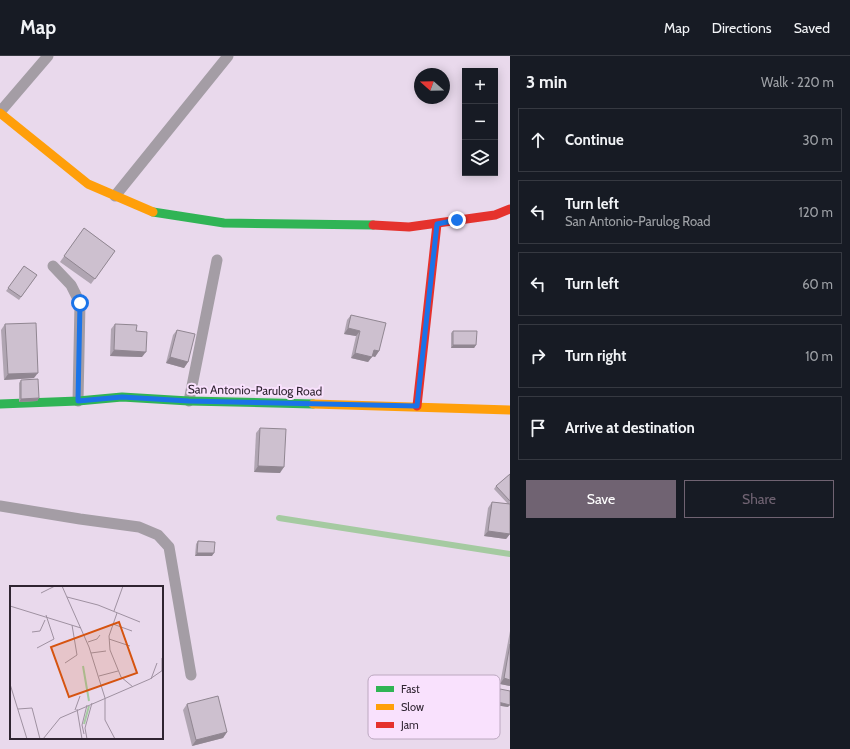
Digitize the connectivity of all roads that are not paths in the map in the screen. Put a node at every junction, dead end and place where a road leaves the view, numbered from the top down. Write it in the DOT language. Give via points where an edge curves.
graph roads {
  1 [pos="48,56"];
  2 [pos="228,56"];
  3 [pos="0,113"];
  4 [pos="115,196"];
  5 [pos="510,209"];
  6 [pos="437,224"];
  7 [pos="217,260"];
  8 [pos="53,266"];
  9 [pos="78,401"];
  10 [pos="189,401"];
  11 [pos="0,404"];
  12 [pos="417,406"];
  13 [pos="510,410"];
  14 [pos="0,506"];
  15 [pos="191,675"];
  1 -- 3 [label="lane"];
  2 -- 4 [label="lane"];
  3 -- 4 [label="street" via="88,184"];
  4 -- 6 [label="street" via="155,213 224,223 408,227"];
  5 -- 6 [label="street" via="495,215"];
  6 -- 12 [label="street"];
  7 -- 10 [label="lane"];
  8 -- 9 [label="lane" via="71,284 80,303"];
  9 -- 10 [label="street, San Antonio-Parulog Road" via="122,397"];
  9 -- 11 [label="street, San Antonio-Parulog Road"];
  10 -- 12 [label="street, San Antonio-Parulog Road"];
  12 -- 13 [label="street, San Antonio-Parulog Road"];
  14 -- 15 [label="lane" via="139,527 158,535 169,547"];
}
